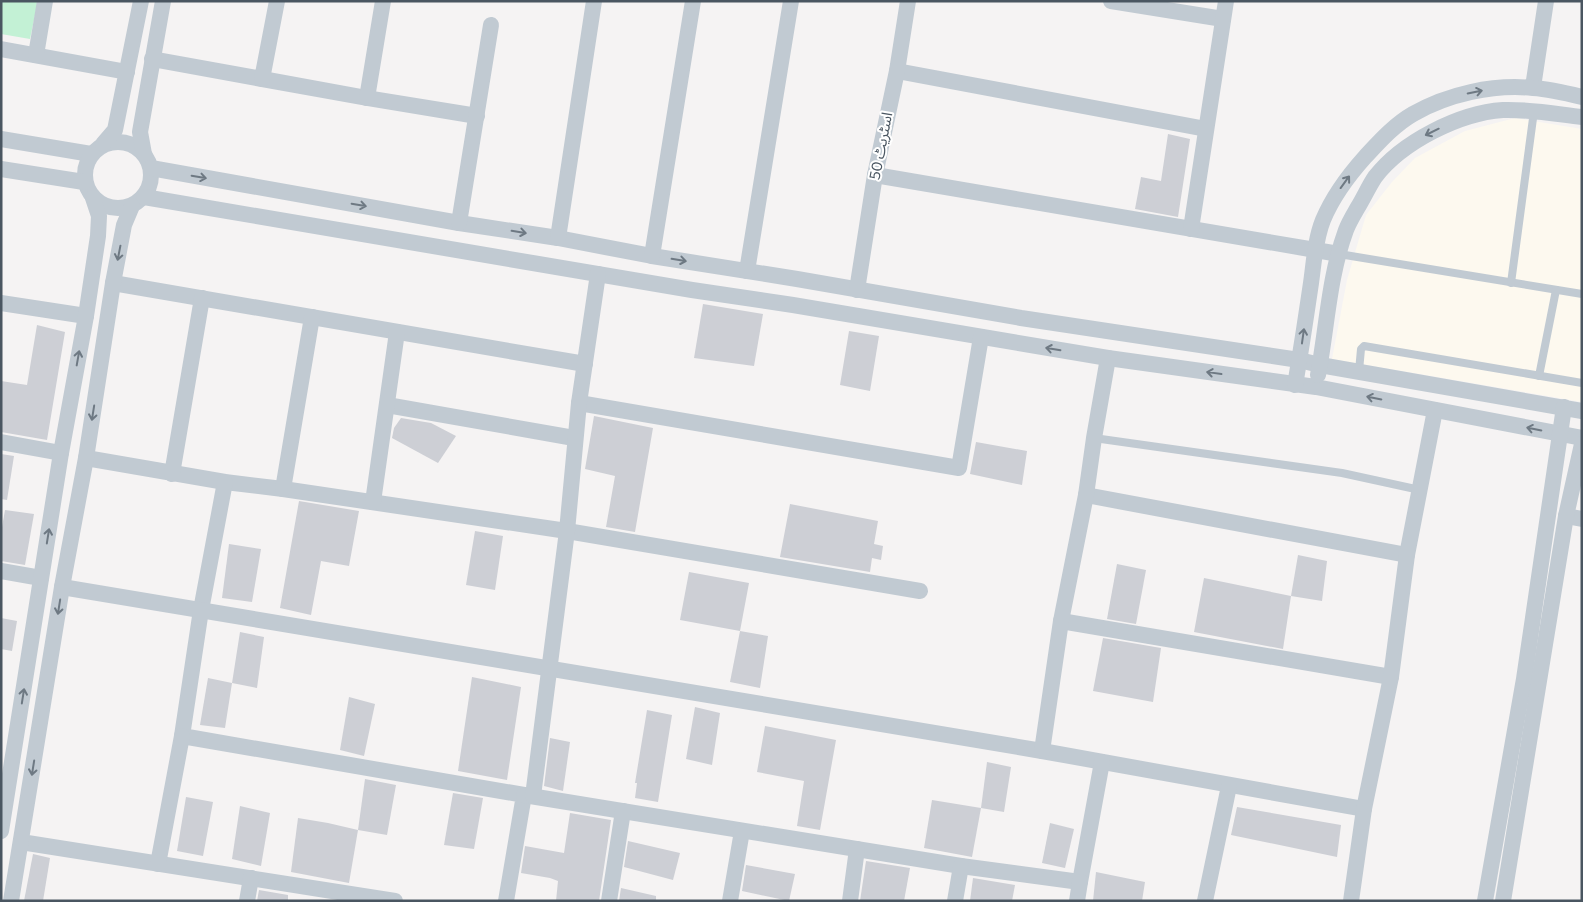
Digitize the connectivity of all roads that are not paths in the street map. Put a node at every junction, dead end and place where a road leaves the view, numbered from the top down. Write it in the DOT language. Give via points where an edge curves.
graph roads {
  1 [pos="45,1"];
  2 [pos="141,1"];
  3 [pos="163,1"];
  4 [pos="277,1"];
  5 [pos="383,1"];
  6 [pos="594,1"];
  7 [pos="693,1"];
  8 [pos="790,1"];
  9 [pos="908,1"];
  10 [pos="1111,1"];
  11 [pos="1226,1"];
  12 [pos="1546,1"];
  13 [pos="1223,19"];
  14 [pos="491,25"];
  15 [pos="1,49"];
  16 [pos="36,55"];
  17 [pos="152,59"];
  18 [pos="897,71"];
  19 [pos="127,72"];
  20 [pos="262,79"];
  21 [pos="1533,88"];
  22 [pos="1582,97"];
  23 [pos="367,98"];
  24 [pos="1534,111"];
  25 [pos="477,116"];
  26 [pos="1582,118"];
  27 [pos="1206,129"];
  28 [pos="1,140"];
  29 [pos="97,149"];
  30 [pos="148,161"];
  31 [pos="1,169"];
  32 [pos="875,175"];
  33 [pos="84,182"];
  34 [pos="93,198"];
  35 [pos="138,201"];
  36 [pos="458,223"];
  37 [pos="1191,229"];
  38 [pos="558,238"];
  39 [pos="1315,250"];
  40 [pos="1339,254"];
  41 [pos="652,256"];
  42 [pos="747,271"];
  43 [pos="598,274"];
  44 [pos="797,279"];
  45 [pos="1510,283"];
  46 [pos="112,284"];
  47 [pos="857,290"];
  48 [pos="1556,290"];
  49 [pos="1582,294"];
  50 [pos="202,298"];
  51 [pos="1,303"];
  52 [pos="793,305"];
  53 [pos="86,316"];
  54 [pos="312,317"];
  55 [pos="397,332"];
  56 [pos="981,337"];
  57 [pos="1108,358"];
  58 [pos="1300,360"];
  59 [pos="585,364"];
  60 [pos="1320,365"];
  61 [pos="1359,371"];
  62 [pos="1540,376"];
  63 [pos="1582,383"];
  64 [pos="1295,384"];
  65 [pos="1316,387"];
  66 [pos="578,403"];
  67 [pos="387,405"];
  68 [pos="1564,407"];
  69 [pos="1435,410"];
  70 [pos="1582,411"];
  71 [pos="1560,434"];
  72 [pos="574,438"];
  73 [pos="1094,438"];
  74 [pos="1582,438"];
  75 [pos="1,442"];
  76 [pos="1582,444"];
  77 [pos="61,453"];
  78 [pos="86,458"];
  79 [pos="172,474"];
  80 [pos="225,482"];
  81 [pos="283,489"];
  82 [pos="1420,490"];
  83 [pos="1086,495"];
  84 [pos="373,502"];
  85 [pos="1574,518"];
  86 [pos="567,531"];
  87 [pos="1407,555"];
  88 [pos="1,571"];
  89 [pos="41,578"];
  90 [pos="62,587"];
  91 [pos="920,591"];
  92 [pos="201,610"];
  93 [pos="1060,621"];
  94 [pos="550,668"];
  95 [pos="1392,677"];
  96 [pos="182,736"];
  97 [pos="1042,751"];
  98 [pos="1102,762"];
  99 [pos="1229,786"];
  100 [pos="528,796"];
  101 [pos="1364,809"];
  102 [pos="623,811"];
  103 [pos="1,831"];
  104 [pos="742,831"];
  105 [pos="22,842"];
  106 [pos="857,849"];
  107 [pos="158,864"];
  108 [pos="961,866"];
  109 [pos="251,878"];
  110 [pos="1080,882"];
  111 [pos="11,901"];
  112 [pos="247,901"];
  113 [pos="394,901"];
  114 [pos="506,901"];
  115 [pos="609,901"];
  116 [pos="730,901"];
  117 [pos="850,901"];
  118 [pos="955,901"];
  119 [pos="1077,901"];
  120 [pos="1206,901"];
  121 [pos="1351,901"];
  122 [pos="1485,901"];
  123 [pos="1503,901"];
  1 -- 16 [label="street"];
  2 -- 19 [label="street"];
  3 -- 17 [label="street"];
  4 -- 20 [label="street"];
  5 -- 23 [label="street"];
  6 -- 38 [label="street"];
  7 -- 41 [label="street"];
  8 -- 42 [label="street"];
  9 -- 18 [label="street, اسٹریٹ 50"];
  10 -- 13 [label="street"];
  11 -- 13 [label="street"];
  12 -- 21 [label="street"];
  13 -- 27 [label="street"];
  14 -- 25 [label="street"];
  15 -- 16 [label="street"];
  16 -- 19 [label="street"];
  17 -- 20 [label="street"];
  17 -- 30 [label="street" via="140,132"];
  18 -- 27 [label="street"];
  18 -- 32 [label="street, اسٹریٹ 50"];
  19 -- 29 [label="street" via="115,130"];
  20 -- 23 [label="street"];
  21 -- 22 [label="street"];
  39 -- 21 [label="street, one-way" via="1323,221 1348,177 1378,143 1412,115 1468,93 1500,87"];
  23 -- 25 [label="street"];
  24 -- 26 [label="street"];
  24 -- 40 [label="street, one-way" via="1502,110 1471,116 1444,126 1408,147 1375,177 1346,228"];
  24 -- 45 [label="lane"];
  25 -- 36 [label="street"];
  27 -- 37 [label="street"];
  28 -- 29 [label="street"];
  29 -- 30 [label="street" via="118,141 133,145"];
  29 -- 33 [label="street" via="85,167"];
  30 -- 35 [label="street" via="151,183"];
  30 -- 36 [label="street, one-way"];
  31 -- 33 [label="street"];
  32 -- 37 [label="street"];
  32 -- 47 [label="street, اسٹریٹ 50"];
  33 -- 34 [label="street"];
  34 -- 35 [label="street" via="118,209"];
  34 -- 53 [label="street" via="99,227"];
  35 -- 43 [label="street"];
  35 -- 46 [label="street, one-way" via="124,225"];
  36 -- 38 [label="street, one-way"];
  37 -- 39 [label="street"];
  38 -- 41 [label="street"];
  39 -- 40 [label="street"];
  58 -- 39 [label="street, one-way"];
  40 -- 45 [label="lane"];
  40 -- 60 [label="street"];
  41 -- 42 [label="street, one-way"];
  42 -- 44 [label="street"];
  43 -- 52 [label="street"];
  43 -- 59 [label="street"];
  44 -- 47 [label="street"];
  44 -- 52 [label="street"];
  45 -- 48 [label="lane"];
  46 -- 50 [label="street"];
  46 -- 78 [label="street, one-way"];
  47 -- 58 [label="street"];
  48 -- 49 [label="lane"];
  48 -- 62 [label="lane"];
  50 -- 54 [label="street"];
  50 -- 79 [label="street"];
  51 -- 53 [label="street"];
  52 -- 56 [label="street"];
  77 -- 53 [label="street, one-way"];
  54 -- 55 [label="street"];
  54 -- 81 [label="street"];
  55 -- 59 [label="street"];
  55 -- 67 [label="street"];
  57 -- 56 [label="street, one-way"];
  56 -- 66 [label="street" via="959,468"];
  64 -- 57 [label="street, one-way"];
  57 -- 73 [label="street"];
  58 -- 60 [label="street"];
  58 -- 64 [label="street"];
  59 -- 66 [label="street"];
  60 -- 61 [label="street"];
  60 -- 65 [label="street"];
  61 -- 62 [label="lane" via="1364,346"];
  61 -- 68 [label="street"];
  62 -- 63 [label="lane"];
  64 -- 65 [label="street"];
  69 -- 65 [label="street, one-way"];
  66 -- 72 [label="street"];
  67 -- 72 [label="street"];
  67 -- 84 [label="street"];
  68 -- 70 [label="street"];
  68 -- 71 [label="street"];
  71 -- 69 [label="street, one-way"];
  69 -- 82 [label="street"];
  71 -- 74 [label="street"];
  71 -- 122 [label="street" via="1524,679"];
  72 -- 86 [label="street"];
  73 -- 82 [label="lane" via="1342,473"];
  73 -- 83 [label="street"];
  75 -- 77 [label="street"];
  76 -- 85 [label="street"];
  89 -- 77 [label="street, one-way"];
  78 -- 79 [label="street"];
  78 -- 90 [label="street"];
  79 -- 80 [label="street"];
  80 -- 81 [label="street"];
  80 -- 92 [label="street"];
  81 -- 84 [label="street"];
  82 -- 87 [label="street"];
  83 -- 87 [label="street"];
  83 -- 93 [label="street"];
  84 -- 86 [label="street"];
  85 -- 123 [label="street"];
  86 -- 91 [label="street"];
  86 -- 94 [label="street"];
  87 -- 95 [label="street"];
  88 -- 89 [label="street"];
  103 -- 89 [label="street, one-way"];
  90 -- 92 [label="street"];
  90 -- 105 [label="street, one-way"];
  92 -- 94 [label="street"];
  92 -- 96 [label="street"];
  93 -- 95 [label="street"];
  93 -- 97 [label="street"];
  94 -- 97 [label="street"];
  94 -- 100 [label="street"];
  95 -- 101 [label="street"];
  96 -- 100 [label="street"];
  96 -- 107 [label="street"];
  97 -- 98 [label="street"];
  98 -- 99 [label="street"];
  98 -- 110 [label="street"];
  99 -- 101 [label="street"];
  99 -- 120 [label="street"];
  100 -- 102 [label="street"];
  100 -- 114 [label="street"];
  101 -- 121 [label="street"];
  102 -- 104 [label="street"];
  102 -- 115 [label="street"];
  104 -- 106 [label="street"];
  104 -- 116 [label="street"];
  105 -- 107 [label="street"];
  105 -- 111 [label="street"];
  106 -- 108 [label="street"];
  106 -- 117 [label="street"];
  107 -- 109 [label="street"];
  108 -- 110 [label="street"];
  108 -- 118 [label="street"];
  109 -- 112 [label="street"];
  109 -- 113 [label="street"];
  110 -- 119 [label="street"];
}
